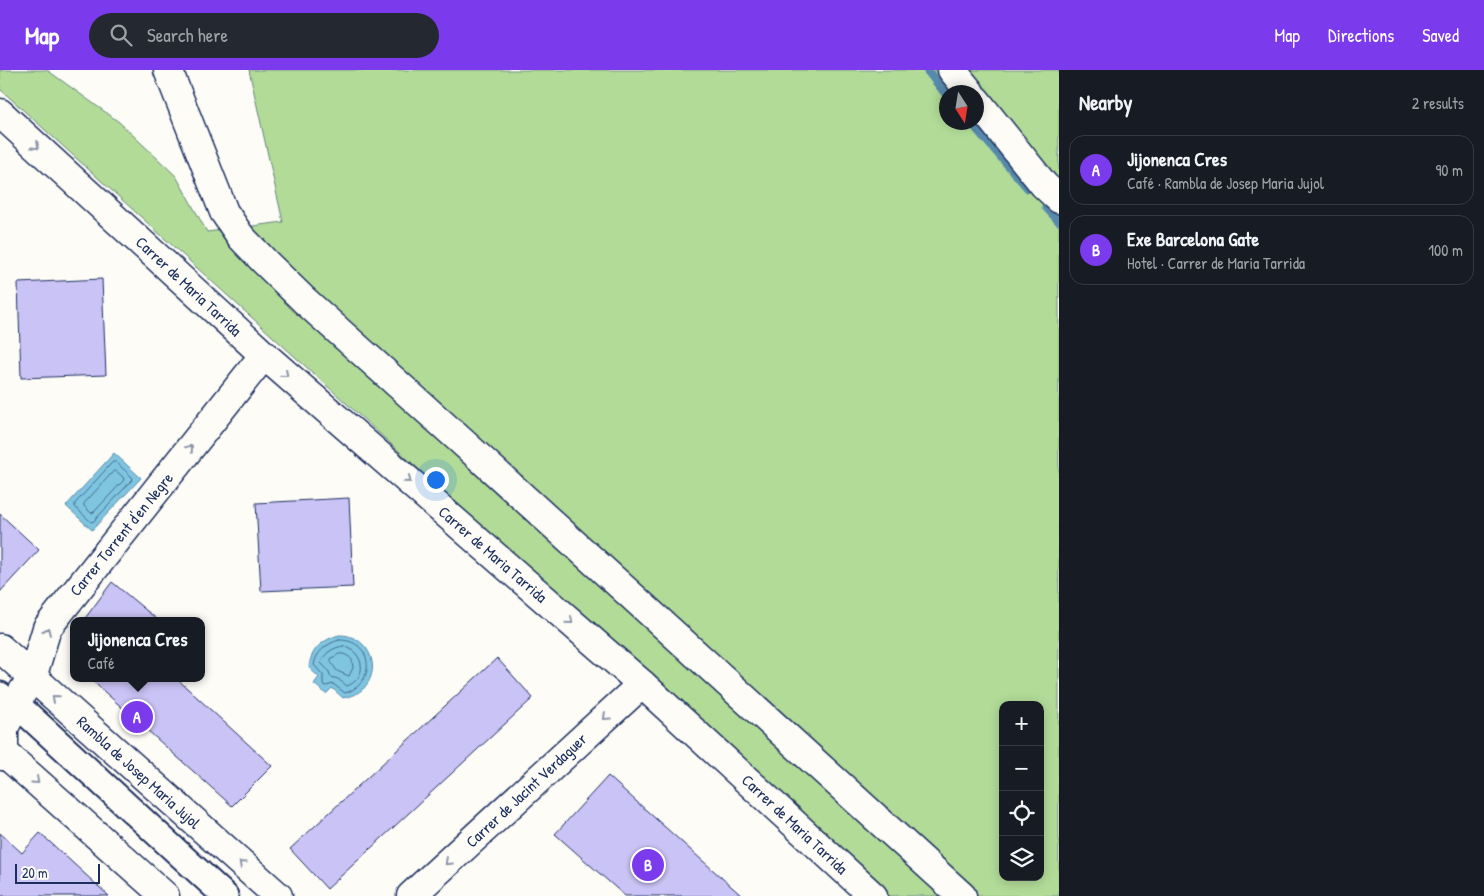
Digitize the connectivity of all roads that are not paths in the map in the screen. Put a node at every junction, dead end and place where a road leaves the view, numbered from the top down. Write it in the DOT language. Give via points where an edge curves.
graph roads {
  1 [pos="952,70"];
  2 [pos="168,71"];
  3 [pos="964,85"];
  4 [pos="984,110"];
  5 [pos="0,113"];
  6 [pos="1059,200"];
  7 [pos="264,355"];
  8 [pos="0,648"];
  9 [pos="32,678"];
  10 [pos="642,684"];
  11 [pos="26,712"];
  12 [pos="1,752"];
  13 [pos="165,896"];
  14 [pos="225,896"];
  15 [pos="278,896"];
  16 [pos="411,896"];
  17 [pos="873,896"];
  18 [pos="962,896"];
  1 -- 3 [label="street"];
  2 -- 18 [label="street" via="224,212 265,262"];
  4 -- 6 [label="street"];
  5 -- 7 [label="street, Carrer de Maria Tarrida, one-way"];
  9 -- 7 [label="street, Carrer Torrent d'en Negre, one-way" via="47,628"];
  7 -- 10 [label="street, Carrer de Maria Tarrida, one-way"];
  8 -- 9 [label="street, Rambla de Josep Maria Jujol"];
  9 -- 12 [label="street, Carrer Torrent d'en Negre" via="4,728"];
  15 -- 9 [label="street, Rambla de Josep Maria Jujol, one-way"];
  10 -- 16 [label="street, Carrer de Jacint Verdaguer, one-way"];
  10 -- 17 [label="street, Carrer de Maria Tarrida"];
  11 -- 14 [label="street, Rambla de Josep Maria Jujol"];
  12 -- 13 [label="street, one-way"];
}
